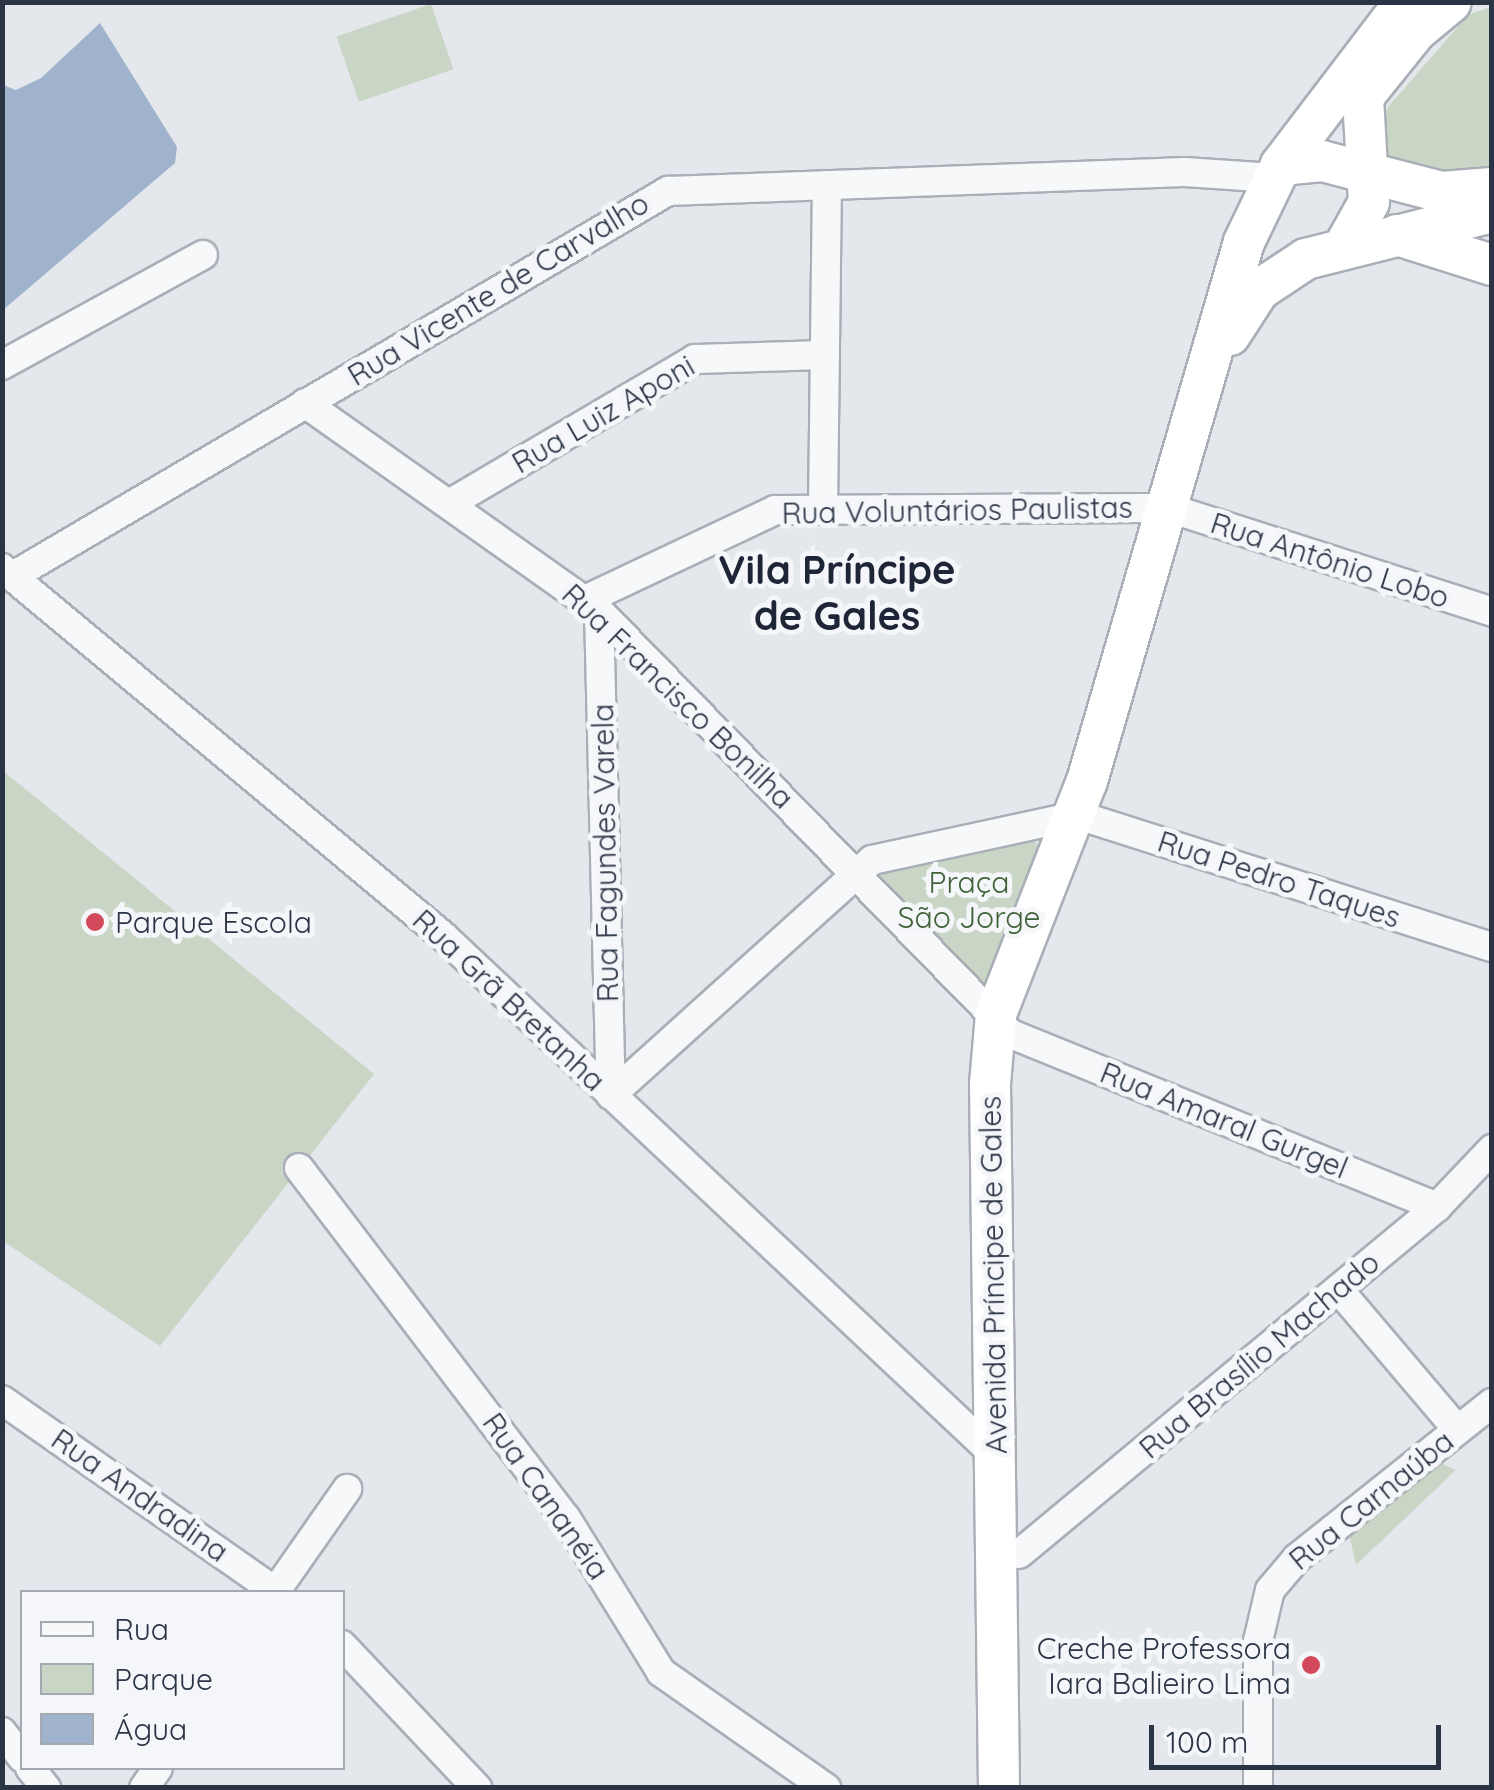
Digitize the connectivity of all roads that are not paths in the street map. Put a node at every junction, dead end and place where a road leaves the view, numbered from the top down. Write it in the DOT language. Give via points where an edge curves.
graph roads {
  1 [pos="1405,2"];
  2 [pos="1452,2"];
  3 [pos="1369,172"];
  4 [pos="1274,180"];
  5 [pos="827,184"];
  6 [pos="1492,188"];
  7 [pos="1492,212"];
  8 [pos="1393,234"];
  9 [pos="1344,248"];
  10 [pos="202,255"];
  11 [pos="1306,260"];
  12 [pos="1492,265"];
  13 [pos="825,355"];
  14 [pos="2,364"];
  15 [pos="1205,388"];
  16 [pos="306,403"];
  17 [pos="450,504"];
  18 [pos="1169,508"];
  19 [pos="823,510"];
  20 [pos="8,572"];
  21 [pos="592,605"];
  22 [pos="1492,612"];
  23 [pos="1079,805"];
  24 [pos="860,872"];
  25 [pos="1492,948"];
  26 [pos="1004,1024"];
  27 [pos="612,1095"];
  28 [pos="1492,1149"];
  29 [pos="299,1168"];
  30 [pos="1436,1207"];
  31 [pos="1340,1290"];
  32 [pos="2,1400"];
  33 [pos="1492,1404"];
  34 [pos="1457,1429"];
  35 [pos="1006,1471"];
  36 [pos="347,1489"];
  37 [pos="1019,1554"];
  38 [pos="272,1590"];
  39 [pos="276,1590"];
  40 [pos="345,1648"];
  41 [pos="2,1732"];
  42 [pos="20,1755"];
  43 [pos="462,1781"];
  44 [pos="826,1788"];
  45 [pos="1000,1788"];
  46 [pos="1023,1788"];
  47 [pos="1258,1788"];
  1 -- 4 [label="highway, Avenida Príncipe de Gales"];
  2 -- 3 [label="highway" via="1416,30 1363,97 1358,126"];
  3 -- 4 [label="highway" via="1322,161"];
  3 -- 6 [label="highway" via="1442,192"];
  3 -- 9 [label="highway" via="1364,217"];
  4 -- 5 [label="street, Rua Vicente de Carvalho" via="1186,172"];
  4 -- 11 [label="highway" via="1280,230"];
  4 -- 15 [label="highway, Avenida Príncipe de Gales" via="1234,269"];
  5 -- 13 [label="street"];
  5 -- 16 [label="street, Rua Vicente de Carvalho" via="658,194"];
  7 -- 8 [label="highway"];
  8 -- 9 [label="highway"];
  8 -- 12 [label="highway"];
  9 -- 11 [label="highway"];
  10 -- 14 [label="street"];
  11 -- 15 [label="highway, Avenida Príncipe de Gales" via="1245,305"];
  13 -- 17 [label="street, Rua Luiz Aponi" via="695,359"];
  13 -- 19 [label="street"];
  15 -- 18 [label="highway, Avenida Príncipe de Gales"];
  16 -- 17 [label="street, Rua Francisco Bonilha"];
  16 -- 20 [label="street, Rua Vicente de Carvalho"];
  17 -- 21 [label="street, Rua Francisco Bonilha"];
  18 -- 19 [label="street, Rua Voluntários Paulistas"];
  18 -- 22 [label="street, Rua Antônio Lobo"];
  18 -- 23 [label="highway, Avenida Príncipe de Gales"];
  19 -- 21 [label="street, Rua Voluntários Paulistas" via="757,515"];
  20 -- 27 [label="street, Rua Grã Bretanha" via="390,890"];
  21 -- 24 [label="street, Rua Francisco Bonilha"];
  21 -- 27 [label="street, Rua Fagundes Varela"];
  23 -- 24 [label="street" via="892,851"];
  23 -- 25 [label="street, Rua Pedro Taques"];
  23 -- 26 [label="highway, Avenida Príncipe de Gales"];
  24 -- 26 [label="street, Rua Francisco Bonilha"];
  24 -- 27 [label="street"];
  26 -- 30 [label="street, Rua Amaral Gurgel"];
  26 -- 35 [label="highway, Avenida Príncipe de Gales"];
  27 -- 35 [label="street, Rua Grã Bretanha"];
  28 -- 30 [label="street, Rua Brasílio Machado"];
  29 -- 44 [label="street, Rua Cananéia" via="566,1518 661,1672"];
  30 -- 31 [label="street, Rua Brasílio Machado"];
  31 -- 34 [label="street"];
  31 -- 37 [label="street, Rua Brasílio Machado"];
  32 -- 38 [label="street, Rua Andradina"];
  33 -- 34 [label="street, Rua Carnaúba"];
  34 -- 47 [label="street, Rua Carnaúba" via="1296,1558 1270,1590 1258,1641"];
  35 -- 37 [label="highway, Avenida Príncipe de Gales"];
  35 -- 45 [label="highway, Avenida Príncipe de Gales"];
  36 -- 39 [label="street"];
  37 -- 46 [label="highway, Avenida Príncipe de Gales"];
  40 -- 43 [label="street"];
  41 -- 42 [label="street"];
}
